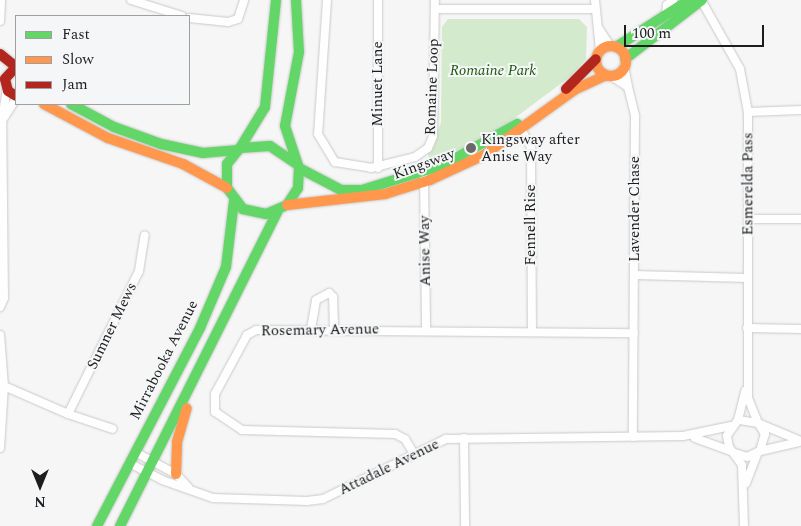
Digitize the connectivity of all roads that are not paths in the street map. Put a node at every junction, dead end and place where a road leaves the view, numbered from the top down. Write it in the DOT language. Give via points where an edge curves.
graph roads {
  1 [pos="1,0"];
  2 [pos="130,0"];
  3 [pos="244,0"];
  4 [pos="276,0"];
  5 [pos="296,0"];
  6 [pos="328,0"];
  7 [pos="378,0"];
  8 [pos="435,0"];
  9 [pos="595,0"];
  10 [pos="673,0"];
  11 [pos="689,0"];
  12 [pos="702,0"];
  13 [pos="435,9"];
  14 [pos="593,9"];
  15 [pos="179,15"];
  16 [pos="666,16"];
  17 [pos="190,18"];
  18 [pos="0,20"];
  19 [pos="606,51"];
  20 [pos="0,54"];
  21 [pos="625,62"];
  22 [pos="10,69"];
  23 [pos="608,75"];
  24 [pos="628,87"];
  25 [pos="7,88"];
  26 [pos="15,96"];
  27 [pos="15,99"];
  28 [pos="46,105"];
  29 [pos="74,105"];
  30 [pos="801,110"];
  31 [pos="748,112"];
  32 [pos="2,120"];
  33 [pos="520,126"];
  34 [pos="238,149"];
  35 [pos="298,166"];
  36 [pos="378,168"];
  37 [pos="424,177"];
  38 [pos="227,188"];
  39 [pos="234,201"];
  40 [pos="282,208"];
  41 [pos="748,219"];
  42 [pos="801,220"];
  43 [pos="145,235"];
  44 [pos="635,275"];
  45 [pos="747,278"];
  46 [pos="0,307"];
  47 [pos="747,328"];
  48 [pos="312,329"];
  49 [pos="334,329"];
  50 [pos="426,329"];
  51 [pos="801,329"];
  52 [pos="532,330"];
  53 [pos="634,333"];
  54 [pos="0,335"];
  55 [pos="748,379"];
  56 [pos="195,380"];
  57 [pos="4,386"];
  58 [pos="68,414"];
  59 [pos="738,420"];
  60 [pos="758,423"];
  61 [pos="731,426"];
  62 [pos="113,429"];
  63 [pos="683,436"];
  64 [pos="633,437"];
  65 [pos="464,438"];
  66 [pos="801,441"];
  67 [pos="0,448"];
  68 [pos="759,451"];
  69 [pos="135,452"];
  70 [pos="734,452"];
  71 [pos="414,454"];
  72 [pos="153,462"];
  73 [pos="129,463"];
  74 [pos="147,474"];
  75 [pos="176,474"];
  76 [pos="188,487"];
  77 [pos="745,487"];
  78 [pos="97,526"];
  79 [pos="120,526"];
  80 [pos="465,526"];
  81 [pos="744,526"];
  1 -- 18 [label="street"];
  2 -- 15 [label="street"];
  3 -- 17 [label="street" via="238,19 228,22"];
  4 -- 34 [label="main road" via="275,39 265,107"];
  5 -- 35 [label="main road" via="299,52 285,126"];
  6 -- 36 [label="street, Romaine Loop" via="318,134 335,162"];
  7 -- 36 [label="street, Minuet Lane"];
  8 -- 13 [label="street, Romaine Loop"];
  9 -- 14 [label="street"];
  10 -- 16 [label="street" via="667,5"];
  11 -- 16 [label="main road, Kingsway"];
  12 -- 21 [label="main road, Kingsway"];
  12 -- 31 [label="street, Esmerelda Pass" via="740,68"];
  13 -- 14 [label="street"];
  13 -- 36 [label="street, Romaine Loop" via="432,136 428,148 415,157"];
  14 -- 19 [label="street"];
  16 -- 19 [label="main road, Kingsway"];
  19 -- 21 [label="main road"];
  19 -- 23 [label="main road"];
  19 -- 33 [label="main road, Kingsway" via="573,84"];
  20 -- 22 [label="main road"];
  21 -- 23 [label="main road, Kingsway"];
  21 -- 24 [label="street, Lavender Chase"];
  22 -- 25 [label="main road"];
  23 -- 24 [label="street"];
  23 -- 33 [label="main road, Kingsway" via="574,90"];
  24 -- 44 [label="street, Lavender Chase" via="634,116"];
  25 -- 26 [label="main road"];
  25 -- 32 [label="street"];
  27 -- 32 [label="street"];
  28 -- 38 [label="main road" via="108,138 183,164"];
  29 -- 34 [label="main road" via="114,127 161,144 202,153"];
  30 -- 31 [label="street"];
  31 -- 41 [label="street, Esmerelda Pass"];
  32 -- 46 [label="street" via="4,298"];
  33 -- 37 [label="main road, Kingsway"];
  33 -- 52 [label="street, Fennell Rise" via="531,148"];
  34 -- 35 [label="main road" via="270,146"];
  34 -- 38 [label="main road" via="227,164"];
  35 -- 37 [label="main road, Kingsway" via="320,182 351,190"];
  35 -- 40 [label="main road" via="298,188"];
  37 -- 40 [label="main road, Kingsway" via="354,199"];
  37 -- 50 [label="street, Anise Way"];
  38 -- 39 [label="main road"];
  39 -- 40 [label="main road" via="254,213"];
  39 -- 69 [label="main road, Mirrabooka Avenue" via="226,267 200,328"];
  40 -- 56 [label="main road" via="256,247"];
  41 -- 42 [label="street"];
  41 -- 45 [label="street, Esmerelda Pass"];
  43 -- 58 [label="street, Sumner Mews" via="139,271"];
  44 -- 45 [label="street"];
  44 -- 53 [label="street, Lavender Chase"];
  45 -- 47 [label="street, Esmerelda Pass"];
  47 -- 51 [label="street"];
  47 -- 55 [label="street, Esmerelda Pass"];
  48 -- 49 [label="street, Rosemary Avenue"];
  48 -- 49 [label="street" via="316,300 329,293 333,297"];
  48 -- 71 [label="street, Rosemary Avenue" via="256,330 247,335 215,394 215,412 223,421 248,432 395,434 405,439"];
  49 -- 50 [label="street, Rosemary Avenue"];
  50 -- 52 [label="street, Rosemary Avenue"];
  52 -- 53 [label="street, Rosemary Avenue"];
  53 -- 64 [label="street, Lavender Chase"];
  54 -- 57 [label="street"];
  55 -- 59 [label="street, Esmerelda Pass"];
  55 -- 60 [label="street, Esmerelda Pass" via="748,398"];
  56 -- 72 [label="main road"];
  56 -- 75 [label="main road" via="177,442"];
  57 -- 58 [label="street"];
  57 -- 67 [label="street"];
  58 -- 62 [label="street"];
  59 -- 60 [label="street"];
  59 -- 61 [label="street"];
  60 -- 66 [label="street"];
  60 -- 68 [label="street" via="765,434"];
  61 -- 63 [label="street, Attadale Avenue"];
  61 -- 70 [label="street" via="727,442"];
  63 -- 64 [label="street, Attadale Avenue"];
  63 -- 70 [label="street, Attadale Avenue"];
  64 -- 65 [label="street, Attadale Avenue"];
  65 -- 71 [label="street, Attadale Avenue" via="446,439"];
  65 -- 80 [label="street"];
  66 -- 68 [label="street" via="778,443"];
  68 -- 70 [label="street" via="747,457"];
  68 -- 77 [label="street"];
  69 -- 72 [label="street, Attadale Avenue"];
  69 -- 73 [label="main road, Mirrabooka Avenue"];
  70 -- 77 [label="street" via="742,465"];
  71 -- 76 [label="street, Attadale Avenue" via="323,499 213,498"];
  72 -- 74 [label="main road"];
  72 -- 75 [label="street, Attadale Avenue"];
  73 -- 74 [label="street, Attadale Avenue"];
  73 -- 78 [label="main road, Mirrabooka Avenue"];
  74 -- 76 [label="street, Attadale Avenue"];
  74 -- 79 [label="main road"];
  75 -- 76 [label="street, Attadale Avenue"];
  77 -- 81 [label="street"];
}
